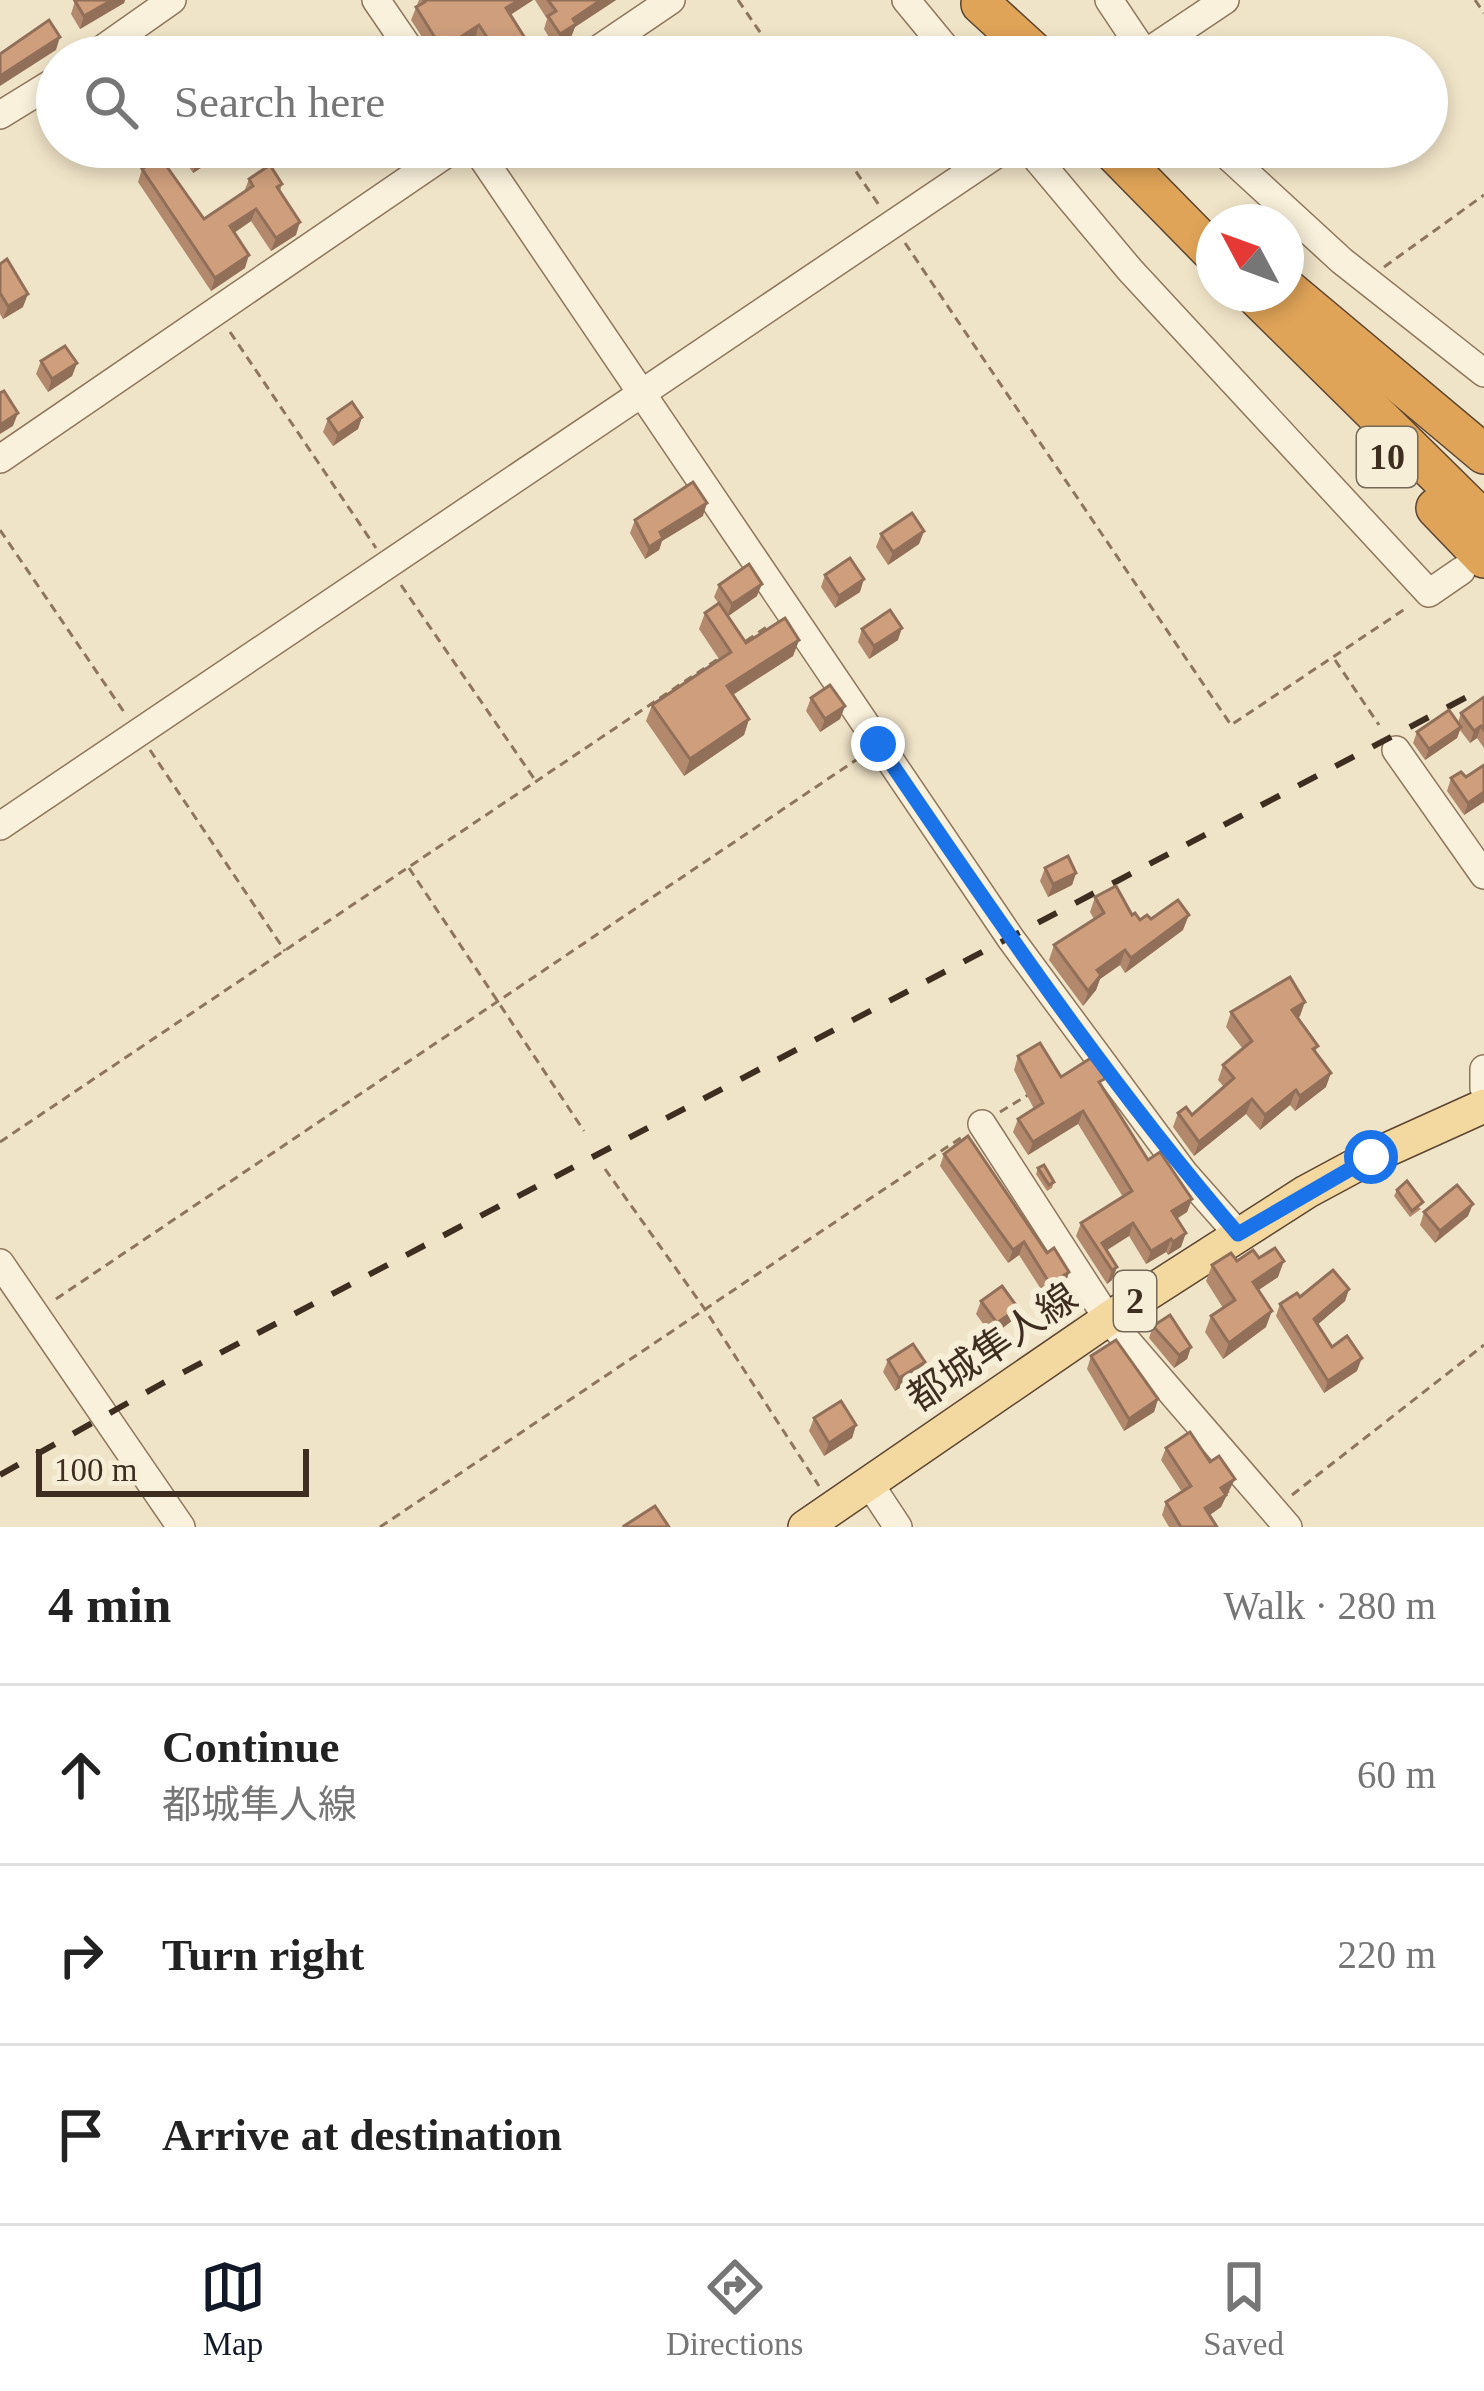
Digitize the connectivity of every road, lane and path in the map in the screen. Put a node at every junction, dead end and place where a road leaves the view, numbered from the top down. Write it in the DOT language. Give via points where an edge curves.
graph roads {
  1 [pos="172,0"];
  2 [pos="671,0"];
  3 [pos="738,0"];
  4 [pos="906,0"];
  5 [pos="1109,0"];
  6 [pos="1225,0"];
  7 [pos="1475,0"];
  8 [pos="979,2"];
  9 [pos="389,4"];
  10 [pos="1484,13"];
  11 [pos="121,36"];
  12 [pos="405,36"];
  13 [pos="618,36"];
  14 [pos="763,36"];
  15 [pos="936,36"];
  16 [pos="1009,36"];
  17 [pos="1017,36"];
  18 [pos="1132,36"];
  19 [pos="1173,36"];
  20 [pos="36,93"];
  21 [pos="0,115"];
  22 [pos="424,168"];
  23 [pos="489,168"];
  24 [pos="854,168"];
  25 [pos="974,168"];
  26 [pos="1045,168"];
  27 [pos="1130,168"];
  28 [pos="1159,168"];
  29 [pos="1241,168"];
  30 [pos="1484,195"];
  31 [pos="1196,204"];
  32 [pos="892,223"];
  33 [pos="1196,236"];
  34 [pos="1367,278"];
  35 [pos="1304,303"];
  36 [pos="216,311"];
  37 [pos="1272,312"];
  38 [pos="1307,347"];
  39 [pos="1484,373"];
  40 [pos="641,394"];
  41 [pos="1484,454"];
  42 [pos="0,459"];
  43 [pos="1484,521"];
  44 [pos="0,530"];
  45 [pos="1472,564"];
  46 [pos="388,566"];
  47 [pos="1429,593"];
  48 [pos="789,611"];
  49 [pos="1334,658"];
  50 [pos="1379,725"];
  51 [pos="139,734"];
  52 [pos="878,744"];
  53 [pos="1396,749"];
  54 [pos="536,782"];
  55 [pos="0,826"];
  56 [pos="408,868"];
  57 [pos="1484,874"];
  58 [pos="285,951"];
  59 [pos="499,1003"];
  60 [pos="1484,1069"];
  61 [pos="1038,1088"];
  62 [pos="1484,1088"];
  63 [pos="1484,1106"];
  64 [pos="982,1124"];
  65 [pos="584,1131"];
  66 [pos="0,1142"];
  67 [pos="605,1169"];
  68 [pos="1238,1234"];
  69 [pos="0,1263"];
  70 [pos="704,1308"];
  71 [pos="34,1313"];
  72 [pos="1108,1319"];
  73 [pos="1484,1345"];
  74 [pos="869,1483"];
  75 [pos="833,1508"];
  76 [pos="1272,1521"];
  77 [pos="181,1527"];
  78 [pos="380,1527"];
  79 [pos="805,1527"];
  80 [pos="898,1527"];
  1 -- 11 [label="street"];
  2 -- 13 [label="street"];
  3 -- 14 [label="path"];
  4 -- 15 [label="street"];
  5 -- 18 [label="street"];
  6 -- 19 [label="street"];
  7 -- 10 [label="path"];
  8 -- 16 [label="highway"];
  8 -- 17 [label="highway"];
  9 -- 12 [label="street"];
  20 -- 21 [label="street"];
  22 -- 36 [label="street"];
  23 -- 40 [label="street"];
  24 -- 32 [label="path"];
  25 -- 32 [label="street"];
  26 -- 47 [label="street"];
  27 -- 33 [label="highway"];
  28 -- 31 [label="highway"];
  29 -- 34 [label="street"];
  30 -- 34 [label="path"];
  32 -- 40 [label="street"];
  32 -- 49 [label="path" via="1231,725"];
  34 -- 39 [label="street"];
  35 -- 41 [label="highway, 10"];
  36 -- 42 [label="street"];
  36 -- 46 [label="path"];
  37 -- 38 [label="highway, 10"];
  38 -- 43 [label="highway, 10"];
  38 -- 45 [label="highway, 10" via="1320,387"];
  40 -- 46 [label="street"];
  40 -- 48 [label="street"];
  44 -- 51 [label="path"];
  45 -- 47 [label="street"];
  46 -- 51 [label="street"];
  46 -- 54 [label="path"];
  47 -- 49 [label="path"];
  48 -- 52 [label="street"];
  48 -- 54 [label="path"];
  49 -- 50 [label="path"];
  51 -- 55 [label="street"];
  51 -- 58 [label="path"];
  52 -- 59 [label="path"];
  52 -- 68 [label="street" via="1094,1052"];
  53 -- 57 [label="street"];
  54 -- 56 [label="path"];
  56 -- 58 [label="path"];
  56 -- 59 [label="path"];
  58 -- 66 [label="path"];
  59 -- 65 [label="path"];
  59 -- 71 [label="path"];
  60 -- 62 [label="street"];
  61 -- 64 [label="path"];
  63 -- 68 [label="main road, 都城隼人線 / 2" via="1371,1157"];
  64 -- 70 [label="path"];
  64 -- 72 [label="street"];
  67 -- 70 [label="path"];
  68 -- 72 [label="main road, 都城隼人線 / 2"];
  69 -- 71 [label="street"];
  70 -- 75 [label="path"];
  70 -- 78 [label="path"];
  71 -- 77 [label="street"];
  72 -- 74 [label="main road, 都城隼人線 / 2"];
  72 -- 76 [label="street"];
  73 -- 76 [label="path"];
  74 -- 75 [label="main road, 都城隼人線 / 2"];
  74 -- 80 [label="street"];
  75 -- 79 [label="main road, 都城隼人線 / 2"];
}
